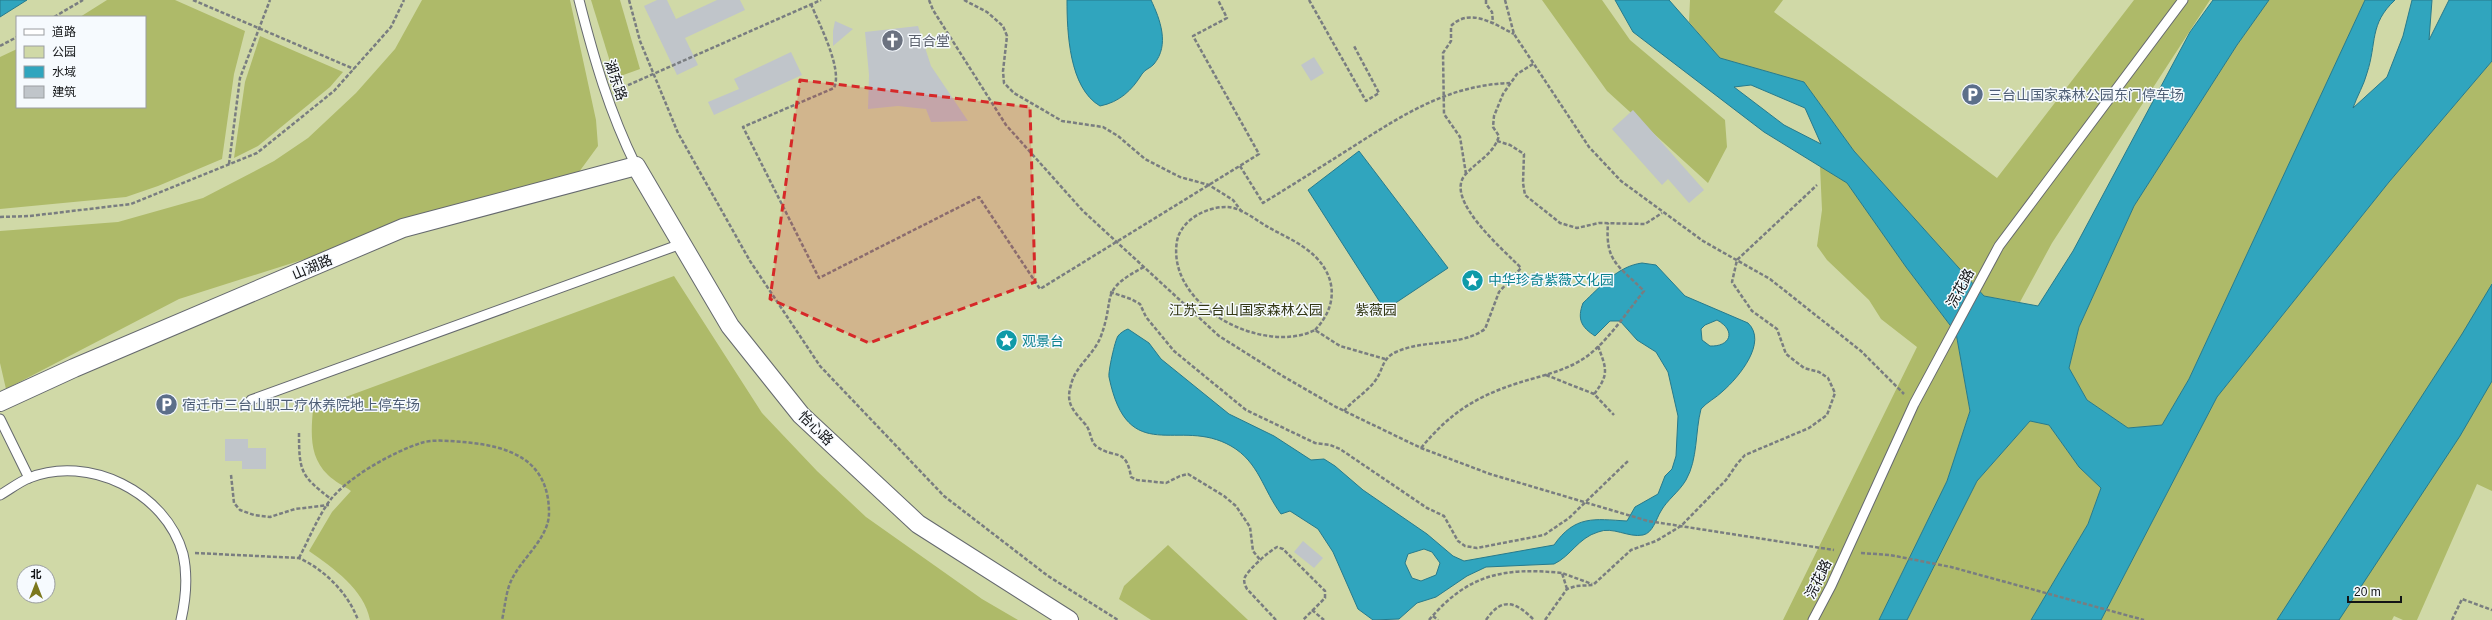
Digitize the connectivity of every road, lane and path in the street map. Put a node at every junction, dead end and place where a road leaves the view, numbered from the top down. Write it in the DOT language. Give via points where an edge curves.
graph roads {
  1 [pos="83,0"];
  2 [pos="194,0"];
  3 [pos="270,0"];
  4 [pos="404,0"];
  5 [pos="579,0"];
  6 [pos="629,0"];
  7 [pos="821,0"];
  8 [pos="929,0"];
  9 [pos="964,0"];
  10 [pos="1218,0"];
  11 [pos="1309,0"];
  12 [pos="1486,0"];
  13 [pos="1505,0"];
  14 [pos="2183,0"];
  15 [pos="811,4"];
  16 [pos="56,16"];
  17 [pos="1493,24"];
  18 [pos="258,28"];
  19 [pos="1514,34"];
  20 [pos="16,38"];
  21 [pos="0,46"];
  22 [pos="1354,46"];
  23 [pos="1533,64"];
  24 [pos="354,69"];
  25 [pos="653,74"];
  26 [pos="1510,83"];
  27 [pos="606,95"];
  28 [pos="1444,96"];
  29 [pos="1497,141"];
  30 [pos="229,165"];
  31 [pos="636,166"];
  32 [pos="1240,166"];
  33 [pos="1466,174"];
  34 [pos="1209,185"];
  35 [pos="1817,185"];
  36 [pos="1242,212"];
  37 [pos="1662,213"];
  38 [pos="0,217"];
  39 [pos="1608,223"];
  40 [pos="1117,242"];
  41 [pos="681,244"];
  42 [pos="1737,260"];
  43 [pos="1144,267"];
  44 [pos="1110,292"];
  45 [pos="1315,330"];
  46 [pos="1598,345"];
  47 [pos="1385,359"];
  48 [pos="1546,375"];
  49 [pos="1594,394"];
  50 [pos="251,400"];
  51 [pos="0,402"];
  52 [pos="1914,404"];
  53 [pos="1344,410"];
  54 [pos="1614,415"];
  55 [pos="0,418"];
  56 [pos="299,434"];
  57 [pos="1422,448"];
  58 [pos="1629,460"];
  59 [pos="231,475"];
  60 [pos="29,478"];
  61 [pos="0,495"];
  62 [pos="332,499"];
  63 [pos="1585,502"];
  64 [pos="328,504"];
  65 [pos="1681,526"];
  66 [pos="1846,552"];
  67 [pos="182,553"];
  68 [pos="299,558"];
  69 [pos="1260,561"];
  70 [pos="1562,573"];
  71 [pos="1594,585"];
  72 [pos="1568,589"];
  73 [pos="1312,610"];
  74 [pos="2492,610"];
  75 [pos="1433,616"];
  76 [pos="182,620"];
  77 [pos="358,620"];
  78 [pos="502,620"];
  79 [pos="1069,620"];
  80 [pos="1118,620"];
  81 [pos="1276,620"];
  82 [pos="1303,620"];
  83 [pos="1324,620"];
  84 [pos="1429,620"];
  85 [pos="1438,620"];
  86 [pos="1486,620"];
  87 [pos="1534,620"];
  88 [pos="1545,620"];
  89 [pos="1813,620"];
  90 [pos="2144,620"];
  91 [pos="2452,620"];
  1 -- 16 [label="path"];
  2 -- 18 [label="path"];
  3 -- 18 [label="path"];
  4 -- 24 [label="path" via="391,27"];
  5 -- 27 [label="lane, 湖东路"];
  6 -- 25 [label="path" via="640,42"];
  7 -- 15 [label="path"];
  8 -- 40 [label="path" via="1006,125 1083,211"];
  9 -- 34 [label="path" via="987,12 1003,26 1006,36 1004,83 1014,93 1062,121 1103,127 1145,159 1180,177"];
  10 -- 32 [label="path" via="1227,18 1193,36 1258,154"];
  11 -- 22 [label="path" via="1366,101 1379,93"];
  12 -- 17 [label="path" via="1492,12"];
  13 -- 19 [label="path"];
  14 -- 52 [label="lane, 浣花路" via="1999,246"];
  15 -- 25 [label="path"];
  15 -- 40 [label="path" via="836,69 837,81 834,88 744,127 819,278 979,197 1040,289"];
  17 -- 19 [label="path"];
  17 -- 28 [label="path" via="1470,16 1458,18 1451,26 1451,41 1443,53"];
  18 -- 24 [label="path"];
  18 -- 30 [label="path" via="240,78"];
  19 -- 23 [label="path"];
  20 -- 21 [label="path"];
  23 -- 26 [label="path" via="1517,74"];
  23 -- 37 [label="path" via="1589,147 1621,181"];
  24 -- 30 [label="path" via="334,91 257,154"];
  25 -- 27 [label="path"];
  25 -- 80 [label="path" via="678,133 750,261 820,366 944,496 1048,576"];
  26 -- 28 [label="path" via="1481,84"];
  26 -- 29 [label="path" via="1494,116 1493,127 1498,136"];
  27 -- 31 [label="lane, 湖东路" via="616,125"];
  28 -- 32 [label="path" via="1413,109 1263,203"];
  28 -- 33 [label="path" via="1444,114 1460,137"];
  29 -- 33 [label="path" via="1490,153"];
  29 -- 39 [label="path" via="1510,145 1524,154 1525,195 1554,219 1567,227 1577,228"];
  30 -- 38 [label="path" via="131,204"];
  31 -- 41 [label="street, 怡心路"];
  31 -- 51 [label="street, 山湖路" via="403,228"];
  32 -- 34 [label="path"];
  33 -- 47 [label="path" via="1460,184 1460,195 1465,204 1475,219 1521,268 1498,292 1485,329 1477,335 1467,339 1427,344 1397,352"];
  34 -- 36 [label="path" via="1233,200"];
  34 -- 40 [label="path"];
  35 -- 42 [label="path"];
  36 -- 45 [label="path" via="1305,248 1322,266 1330,279 1333,292 1331,308"];
  36 -- 45 [label="path" via="1229,207 1216,208 1190,220 1182,228 1176,252 1180,271 1190,292 1206,311 1248,330 1291,337"];
  37 -- 39 [label="path" via="1645,224"];
  37 -- 42 [label="path"];
  39 -- 46 [label="path" via="1610,257 1644,291"];
  40 -- 43 [label="path"];
  41 -- 50 [label="lane"];
  41 -- 79 [label="street, 怡心路" via="730,326 801,415 918,524"];
  42 -- 52 [label="path" via="1770,279 1861,351"];
  42 -- 65 [label="path" via="1732,282 1752,311 1777,329 1786,354 1804,368 1819,372 1828,378 1835,393 1827,415 1809,428 1745,455 1726,480"];
  43 -- 44 [label="path" via="1124,277"];
  43 -- 53 [label="path" via="1219,336"];
  44 -- 63 [label="path" via="1131,298 1140,304 1146,317 1174,351 1246,410 1316,443 1340,449 1427,508 1444,516 1452,532 1465,546 1477,548 1544,536 1569,518"];
  44 -- 69 [label="path" via="1101,337 1092,353 1074,374 1070,386 1074,414 1085,424 1094,444 1121,455 1128,463 1131,477 1166,483 1188,474 1224,496 1236,506 1250,527 1253,550"];
  45 -- 47 [label="path" via="1340,346"];
  46 -- 48 [label="path" via="1585,357"];
  46 -- 49 [label="path" via="1606,369 1604,382"];
  47 -- 53 [label="path" via="1376,380"];
  48 -- 49 [label="path"];
  48 -- 57 [label="path" via="1485,395 1462,408 1440,425"];
  49 -- 54 [label="path"];
  52 -- 66 [label="lane, 浣花路"];
  53 -- 57 [label="path"];
  55 -- 60 [label="lane"];
  56 -- 62 [label="path" via="299,461 304,474 314,486"];
  57 -- 63 [label="path" via="1490,474"];
  58 -- 63 [label="path"];
  59 -- 64 [label="path" via="234,503 240,510 254,515 270,517 295,509"];
  60 -- 61 [label="lane"];
  60 -- 67 [label="lane" via="68,470 107,476 140,493 156,509 166,520"];
  62 -- 64 [label="path"];
  62 -- 78 [label="path" via="389,456 422,442 483,444 511,450 533,464 544,482 549,514 542,535 511,579"];
  63 -- 65 [label="path" via="1648,521"];
  64 -- 68 [label="path"];
  65 -- 66 [label="path"];
  65 -- 71 [label="path" via="1656,541 1631,550"];
  66 -- 89 [label="lane, 浣花路"];
  66 -- 90 [label="path" via="1890,555 1951,567"];
  67 -- 68 [label="path"];
  67 -- 76 [label="lane" via="187,590"];
  68 -- 77 [label="path" via="310,563 338,586"];
  69 -- 73 [label="path" via="1271,550 1277,547 1283,549 1325,591 1325,598"];
  69 -- 81 [label="path" via="1246,576 1244,583"];
  70 -- 71 [label="path"];
  70 -- 72 [label="path"];
  70 -- 75 [label="path" via="1509,572 1476,580 1450,598"];
  71 -- 72 [label="path"];
  72 -- 88 [label="path"];
  73 -- 82 [label="path"];
  73 -- 83 [label="path"];
  74 -- 91 [label="path" via="2462,599"];
  75 -- 84 [label="path"];
  75 -- 85 [label="path"];
  86 -- 87 [label="path" via="1492,610 1502,604 1516,605"];
}
